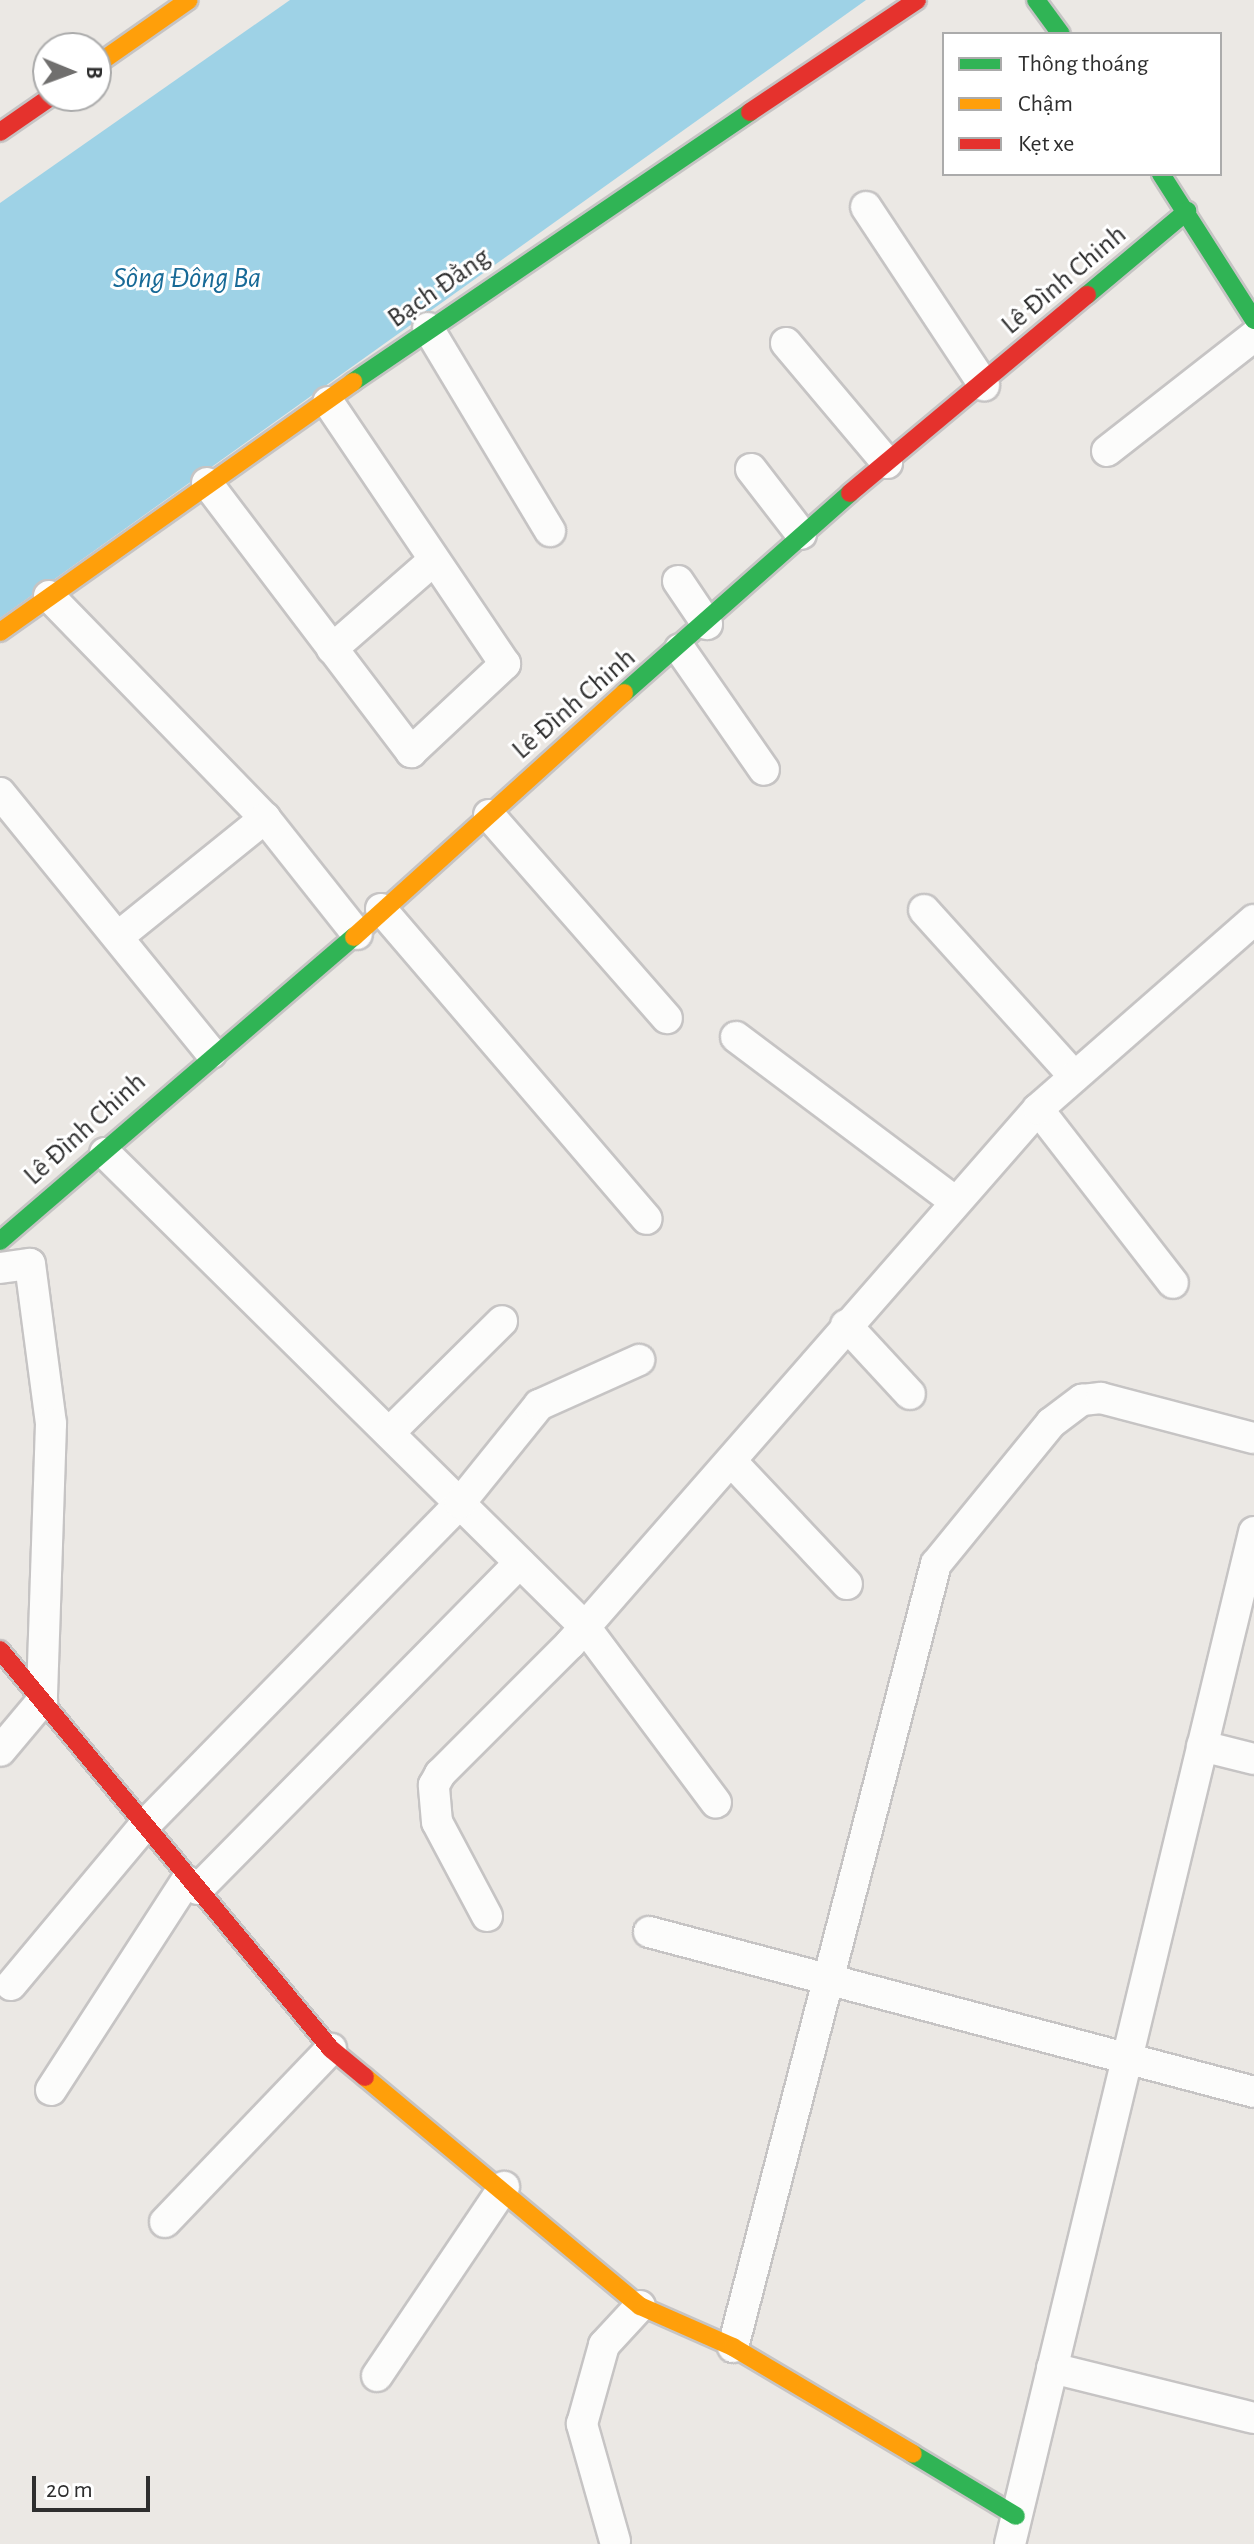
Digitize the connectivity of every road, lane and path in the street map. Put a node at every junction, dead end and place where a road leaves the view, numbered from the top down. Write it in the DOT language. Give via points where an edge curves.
graph roads {
  1 [pos="189,0"];
  2 [pos="917,0"];
  3 [pos="1036,0"];
  4 [pos="1060,32"];
  5 [pos="112,54"];
  6 [pos="32,110"];
  7 [pos="0,132"];
  8 [pos="1162,176"];
  9 [pos="866,207"];
  10 [pos="1187,211"];
  11 [pos="1254,320"];
  12 [pos="428,328"];
  13 [pos="1254,336"];
  14 [pos="786,343"];
  15 [pos="984,385"];
  16 [pos="328,402"];
  17 [pos="1107,451"];
  18 [pos="887,463"];
  19 [pos="751,469"];
  20 [pos="207,483"];
  21 [pos="550,531"];
  22 [pos="801,534"];
  23 [pos="433,561"];
  24 [pos="678,581"];
  25 [pos="49,596"];
  26 [pos="707,624"];
  27 [pos="0,632"];
  28 [pos="332,649"];
  29 [pos="680,649"];
  30 [pos="764,770"];
  31 [pos="0,793"];
  32 [pos="489,815"];
  33 [pos="265,818"];
  34 [pos="381,909"];
  35 [pos="924,910"];
  36 [pos="1254,920"];
  37 [pos="357,934"];
  38 [pos="119,936"];
  39 [pos="667,1018"];
  40 [pos="736,1037"];
  41 [pos="211,1053"];
  42 [pos="1073,1075"];
  43 [pos="1038,1109"];
  44 [pos="105,1153"];
  45 [pos="953,1200"];
  46 [pos="647,1219"];
  47 [pos="0,1241"];
  48 [pos="0,1268"];
  49 [pos="1173,1283"];
  50 [pos="502,1321"];
  51 [pos="846,1325"];
  52 [pos="639,1360"];
  53 [pos="910,1394"];
  54 [pos="389,1433"];
  55 [pos="1254,1438"];
  56 [pos="731,1461"];
  57 [pos="460,1503"];
  58 [pos="1254,1532"];
  59 [pos="520,1563"];
  60 [pos="847,1584"];
  61 [pos="585,1627"];
  62 [pos="0,1650"];
  63 [pos="42,1701"];
  64 [pos="1202,1746"];
  65 [pos="0,1751"];
  66 [pos="1254,1759"];
  67 [pos="716,1803"];
  68 [pos="143,1827"];
  69 [pos="192,1885"];
  70 [pos="487,1916"];
  71 [pos="649,1932"];
  72 [pos="828,1979"];
  73 [pos="11,1985"];
  74 [pos="331,2049"];
  75 [pos="1126,2058"];
  76 [pos="51,2090"];
  77 [pos="1254,2092"];
  78 [pos="504,2187"];
  79 [pos="165,2222"];
  80 [pos="640,2306"];
  81 [pos="733,2347"];
  82 [pos="1052,2368"];
  83 [pos="377,2376"];
  84 [pos="1254,2418"];
  85 [pos="1013,2530"];
  86 [pos="615,2541"];
  1 -- 5 [label="street"];
  2 -- 12 [label="street, Bạch Đằng"];
  3 -- 4 [label="street"];
  6 -- 7 [label="street"];
  8 -- 10 [label="street"];
  9 -- 15 [label="street"];
  10 -- 11 [label="street"];
  10 -- 15 [label="street, Lê Đình Chinh"];
  12 -- 16 [label="street, Bạch Đằng"];
  12 -- 21 [label="street"];
  13 -- 17 [label="street"];
  14 -- 18 [label="street"];
  15 -- 18 [label="street, Lê Đình Chinh"];
  16 -- 20 [label="street, Bạch Đằng"];
  16 -- 23 [label="street"];
  18 -- 22 [label="street, Lê Đình Chinh"];
  19 -- 22 [label="street"];
  20 -- 25 [label="street, Bạch Đằng"];
  20 -- 28 [label="street"];
  22 -- 26 [label="street, Lê Đình Chinh"];
  23 -- 28 [label="street"];
  23 -- 28 [label="street" via="505,664 411,752"];
  24 -- 26 [label="street"];
  25 -- 27 [label="street, Bạch Đằng"];
  25 -- 33 [label="street"];
  26 -- 29 [label="street, Lê Đình Chinh"];
  29 -- 30 [label="street"];
  29 -- 32 [label="street, Lê Đình Chinh"];
  31 -- 38 [label="street"];
  32 -- 34 [label="street, Lê Đình Chinh"];
  32 -- 39 [label="street"];
  33 -- 37 [label="street"];
  33 -- 38 [label="street"];
  34 -- 37 [label="street, Lê Đình Chinh"];
  34 -- 46 [label="street"];
  35 -- 42 [label="street"];
  36 -- 42 [label="street"];
  37 -- 41 [label="street, Lê Đình Chinh"];
  38 -- 41 [label="street"];
  40 -- 45 [label="street"];
  41 -- 44 [label="street, Lê Đình Chinh"];
  42 -- 43 [label="street"];
  43 -- 45 [label="street"];
  43 -- 49 [label="street"];
  44 -- 47 [label="street, Lê Đình Chinh"];
  44 -- 54 [label="street"];
  45 -- 51 [label="street"];
  48 -- 63 [label="street" via="30,1264 51,1424"];
  50 -- 54 [label="street"];
  51 -- 53 [label="street"];
  51 -- 56 [label="street"];
  52 -- 57 [label="street" via="539,1405"];
  54 -- 57 [label="street"];
  55 -- 72 [label="street" via="1101,1398 1082,1400 1051,1423 949,1544 927,1583"];
  56 -- 60 [label="street"];
  56 -- 61 [label="street"];
  57 -- 59 [label="street"];
  57 -- 68 [label="street"];
  58 -- 64 [label="street"];
  59 -- 61 [label="street"];
  59 -- 69 [label="street"];
  61 -- 67 [label="street"];
  61 -- 70 [label="street" via="460,1750 434,1785 437,1822"];
  62 -- 63 [label="street"];
  63 -- 65 [label="street"];
  63 -- 68 [label="street"];
  64 -- 66 [label="street"];
  64 -- 75 [label="street"];
  68 -- 69 [label="street"];
  68 -- 73 [label="street"];
  69 -- 74 [label="street"];
  69 -- 76 [label="street"];
  71 -- 72 [label="street"];
  72 -- 75 [label="street"];
  72 -- 81 [label="street"];
  74 -- 78 [label="street"];
  74 -- 79 [label="street"];
  75 -- 77 [label="street"];
  75 -- 82 [label="street"];
  78 -- 80 [label="street"];
  78 -- 83 [label="street"];
  80 -- 81 [label="street"];
  80 -- 86 [label="street" via="604,2345 582,2424"];
  81 -- 85 [label="street"];
  82 -- 84 [label="street"];
  82 -- 85 [label="street"];
}
